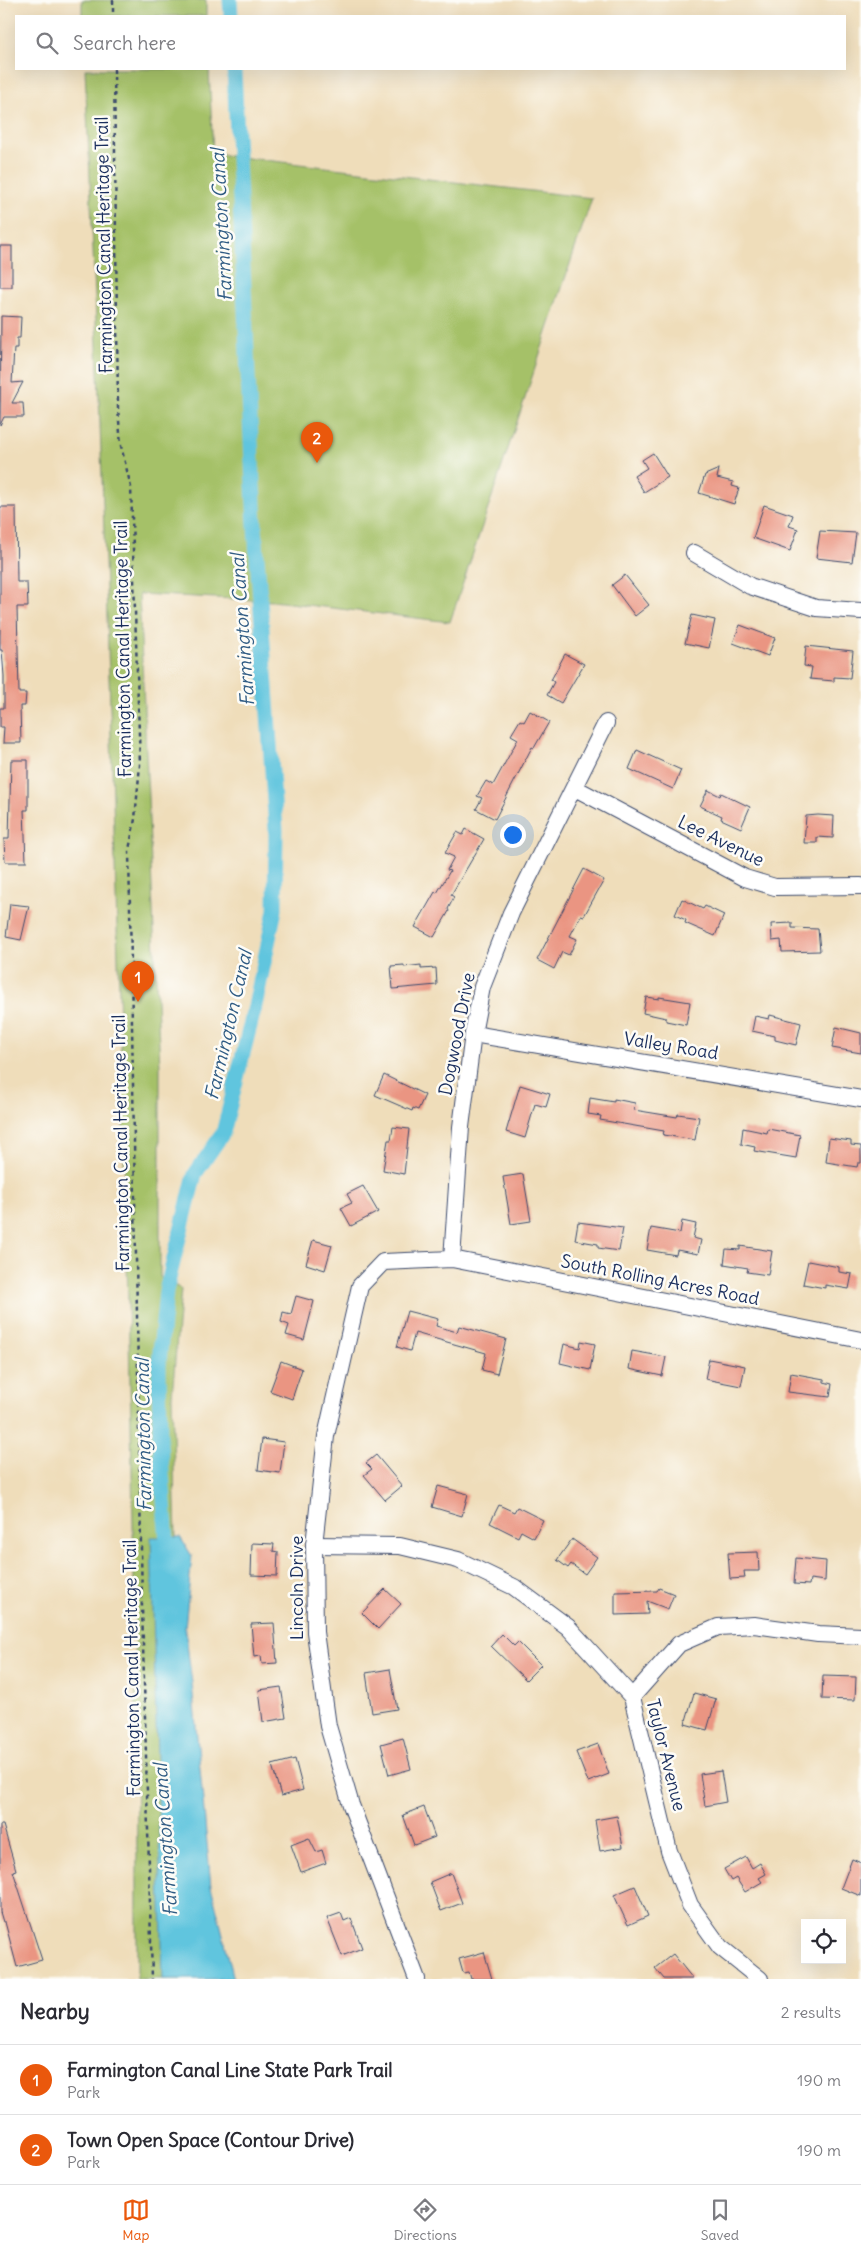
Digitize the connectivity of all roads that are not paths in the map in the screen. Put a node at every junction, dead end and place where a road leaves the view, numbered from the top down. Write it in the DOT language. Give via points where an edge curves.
graph roads {
  1 [pos="694,553"];
  2 [pos="861,611"];
  3 [pos="606,723"];
  4 [pos="575,788"];
  5 [pos="861,886"];
  6 [pos="473,1034"];
  7 [pos="861,1099"];
  8 [pos="452,1259"];
  9 [pos="861,1340"];
  10 [pos="314,1545"];
  11 [pos="861,1636"];
  12 [pos="632,1697"];
  13 [pos="417,1979"];
  14 [pos="760,1979"];
  1 -- 2 [label="street" via="750,586 816,608"];
  3 -- 4 [label="street, Dogwood Drive"];
  4 -- 5 [label="street, Lee Avenue" via="745,878 776,888"];
  4 -- 6 [label="street, Dogwood Drive" via="511,913 482,987"];
  6 -- 7 [label="street, Valley Road"];
  6 -- 8 [label="street, Dogwood Drive" via="461,1127"];
  8 -- 9 [label="street, South Rolling Acres Road"];
  8 -- 10 [label="street, Lincoln Drive" via="383,1262 360,1286 326,1436"];
  10 -- 12 [label="street, Taylor Avenue" via="400,1546 458,1560 514,1587 568,1627"];
  10 -- 13 [label="street, Lincoln Drive" via="315,1632 328,1726 351,1805"];
  11 -- 12 [label="street" via="754,1625 718,1627 679,1644"];
  12 -- 14 [label="street, Taylor Avenue" via="669,1851 690,1905 720,1947"];
}
